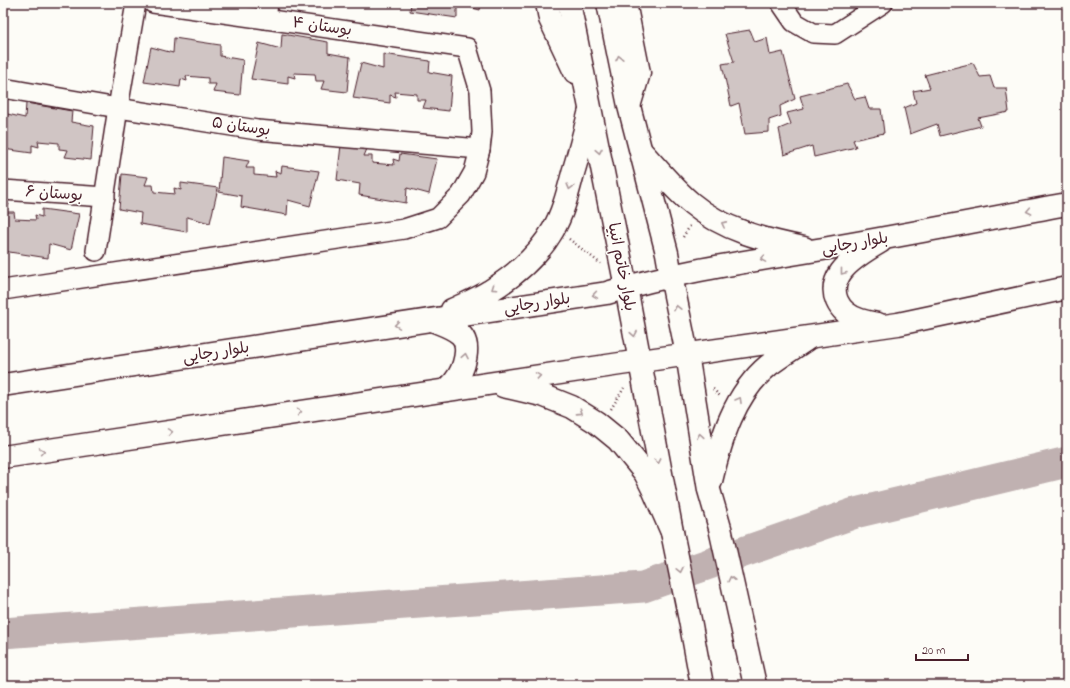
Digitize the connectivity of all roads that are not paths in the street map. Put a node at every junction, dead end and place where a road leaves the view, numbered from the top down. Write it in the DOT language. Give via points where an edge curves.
graph roads {
  1 [pos="136,3"];
  2 [pos="152,3"];
  3 [pos="547,3"];
  4 [pos="569,3"];
  5 [pos="608,3"];
  6 [pos="625,3"];
  7 [pos="781,3"];
  8 [pos="883,3"];
  9 [pos="267,11"];
  10 [pos="3,88"];
  11 [pos="590,106"];
  12 [pos="629,106"];
  13 [pos="118,108"];
  14 [pos="480,148"];
  15 [pos="640,148"];
  16 [pos="3,190"];
  17 [pos="105,198"];
  18 [pos="1067,204"];
  19 [pos="884,239"];
  20 [pos="96,251"];
  21 [pos="815,251"];
  22 [pos="670,276"];
  23 [pos="626,287"];
  24 [pos="1067,288"];
  25 [pos="3,290"];
  26 [pos="432,320"];
  27 [pos="898,324"];
  28 [pos="811,336"];
  29 [pos="687,354"];
  30 [pos="639,361"];
  31 [pos="490,383"];
  32 [pos="3,385"];
  33 [pos="447,390"];
  34 [pos="3,457"];
  35 [pos="709,490"];
  36 [pos="672,532"];
  37 [pos="746,643"];
  38 [pos="696,653"];
  39 [pos="694,685"];
  40 [pos="702,685"];
  41 [pos="755,685"];
  42 [pos="769,685"];
  1 -- 13 [label="street"];
  2 -- 9 [label="street, بوستان ۴"];
  3 -- 11 [label="main road" via="550,19"];
  4 -- 11 [label="main road, بلوار خاتم انبیا"];
  12 -- 5 [label="main road, one-way"];
  6 -- 12 [label="main road" via="639,72"];
  7 -- 8 [label="street" via="794,22 813,34 835,34"];
  9 -- 14 [label="street, بوستان ۴" via="467,48 480,91"];
  10 -- 13 [label="street, بوستان ۵"];
  11 -- 23 [label="main road, بلوار خاتم انبیا, one-way"];
  11 -- 26 [label="main road, one-way" via="568,194 555,227 540,248 525,265 489,292"];
  12 -- 15 [label="main road"];
  13 -- 14 [label="street, بوستان ۵" via="257,130"];
  13 -- 17 [label="street"];
  14 -- 25 [label="street" via="474,172 461,195 438,218 404,229"];
  21 -- 15 [label="main road, one-way" via="755,237 706,214 672,186"];
  15 -- 22 [label="main road" via="667,253"];
  16 -- 17 [label="street, بوستان ۶"];
  17 -- 20 [label="street"];
  18 -- 19 [label="main road, بلوار رجایی, one-way"];
  19 -- 21 [label="main road, بلوار رجایی"];
  19 -- 27 [label="main road, one-way" via="841,272 835,283 834,294 838,304 847,314 859,320 877,324"];
  21 -- 22 [label="main road, بلوار رجایی, one-way"];
  22 -- 23 [label="main road, بلوار رجایی"];
  29 -- 22 [label="main road, one-way"];
  23 -- 26 [label="main road, بلوار رجایی, one-way" via="607,293"];
  23 -- 30 [label="main road, بلوار خاتم انبیا, one-way"];
  24 -- 27 [label="main road"];
  26 -- 32 [label="main road, بلوار رجایی, one-way"];
  33 -- 26 [label="main road, one-way" via="461,370 466,350 465,343 461,334"];
  27 -- 28 [label="main road"];
  28 -- 29 [label="main road"];
  35 -- 28 [label="main road, one-way" via="726,430 744,393 768,366"];
  29 -- 30 [label="main road"];
  35 -- 29 [label="main road, one-way"];
  31 -- 30 [label="main road, one-way"];
  30 -- 36 [label="main road, بلوار خاتم انبیا, one-way"];
  31 -- 33 [label="main road"];
  31 -- 36 [label="main road, one-way" via="542,395 572,407 618,440 645,473"];
  34 -- 33 [label="main road, one-way"];
  37 -- 35 [label="main road, one-way"];
  36 -- 38 [label="main road, one-way"];
  37 -- 41 [label="main road"];
  37 -- 42 [label="main road"];
  38 -- 39 [label="main road"];
  38 -- 40 [label="main road"];
}
